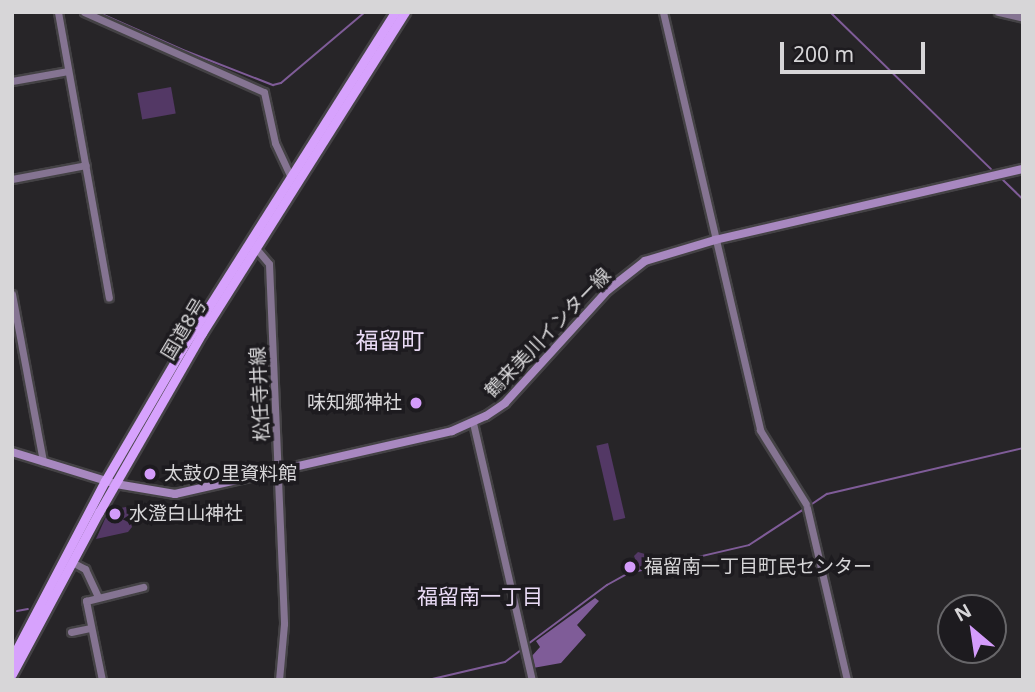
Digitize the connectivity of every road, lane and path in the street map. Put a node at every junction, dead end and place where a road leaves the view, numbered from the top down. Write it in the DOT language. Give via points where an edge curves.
graph roads {
  1 [pos="58,12"];
  2 [pos="84,12"];
  3 [pos="405,12"];
  4 [pos="663,12"];
  5 [pos="998,12"];
  6 [pos="395,13"];
  7 [pos="1023,18"];
  8 [pos="68,71"];
  9 [pos="12,81"];
  10 [pos="86,165"];
  11 [pos="1023,169"];
  12 [pos="289,175"];
  13 [pos="12,179"];
  14 [pos="715,240"];
  15 [pos="252,243"];
  16 [pos="12,294"];
  17 [pos="109,297"];
  18 [pos="473,423"];
  19 [pos="12,452"];
  20 [pos="43,461"];
  21 [pos="279,471"];
  22 [pos="105,481"];
  23 [pos="116,484"];
  24 [pos="72,562"];
  25 [pos="143,587"];
  26 [pos="98,597"];
  27 [pos="90,628"];
  28 [pos="71,632"];
  29 [pos="12,658"];
  30 [pos="12,674"];
  31 [pos="102,680"];
  32 [pos="279,680"];
  33 [pos="532,680"];
  34 [pos="848,680"];
  1 -- 8 [label="street"];
  2 -- 12 [label="street" via="264,92 275,143"];
  3 -- 15 [label="highway, 国道8号"];
  4 -- 14 [label="street"];
  5 -- 7 [label="street"];
  6 -- 12 [label="highway, 国道8号"];
  8 -- 9 [label="street"];
  8 -- 10 [label="street"];
  10 -- 13 [label="street"];
  10 -- 17 [label="street"];
  11 -- 14 [label="main road, 鶴来美川インター線"];
  12 -- 15 [label="highway, 国道8号"];
  14 -- 18 [label="main road, 鶴来美川インター線" via="665,252 629,271 517,393"];
  14 -- 34 [label="street" via="760,430 807,506"];
  15 -- 21 [label="street, 松任寺井線" via="269,264"];
  15 -- 22 [label="highway, 国道8号"];
  15 -- 23 [label="highway, 国道8号"];
  16 -- 20 [label="street"];
  18 -- 21 [label="main road, 鶴来美川インター線" via="432,437"];
  18 -- 33 [label="street"];
  19 -- 20 [label="main road, 鶴来美川インター線"];
  20 -- 22 [label="main road, 鶴来美川インター線"];
  21 -- 23 [label="main road, 鶴来美川インター線" via="174,494"];
  21 -- 32 [label="street, 松任寺井線" via="284,624"];
  22 -- 23 [label="main road, 鶴来美川インター線"];
  22 -- 29 [label="highway, 国道8号"];
  23 -- 24 [label="highway, 国道8号"];
  24 -- 26 [label="street" via="85,569"];
  24 -- 30 [label="highway, 国道8号"];
  25 -- 26 [label="street"];
  26 -- 27 [label="street" via="86,601"];
  27 -- 28 [label="street"];
  27 -- 31 [label="street"];
}
